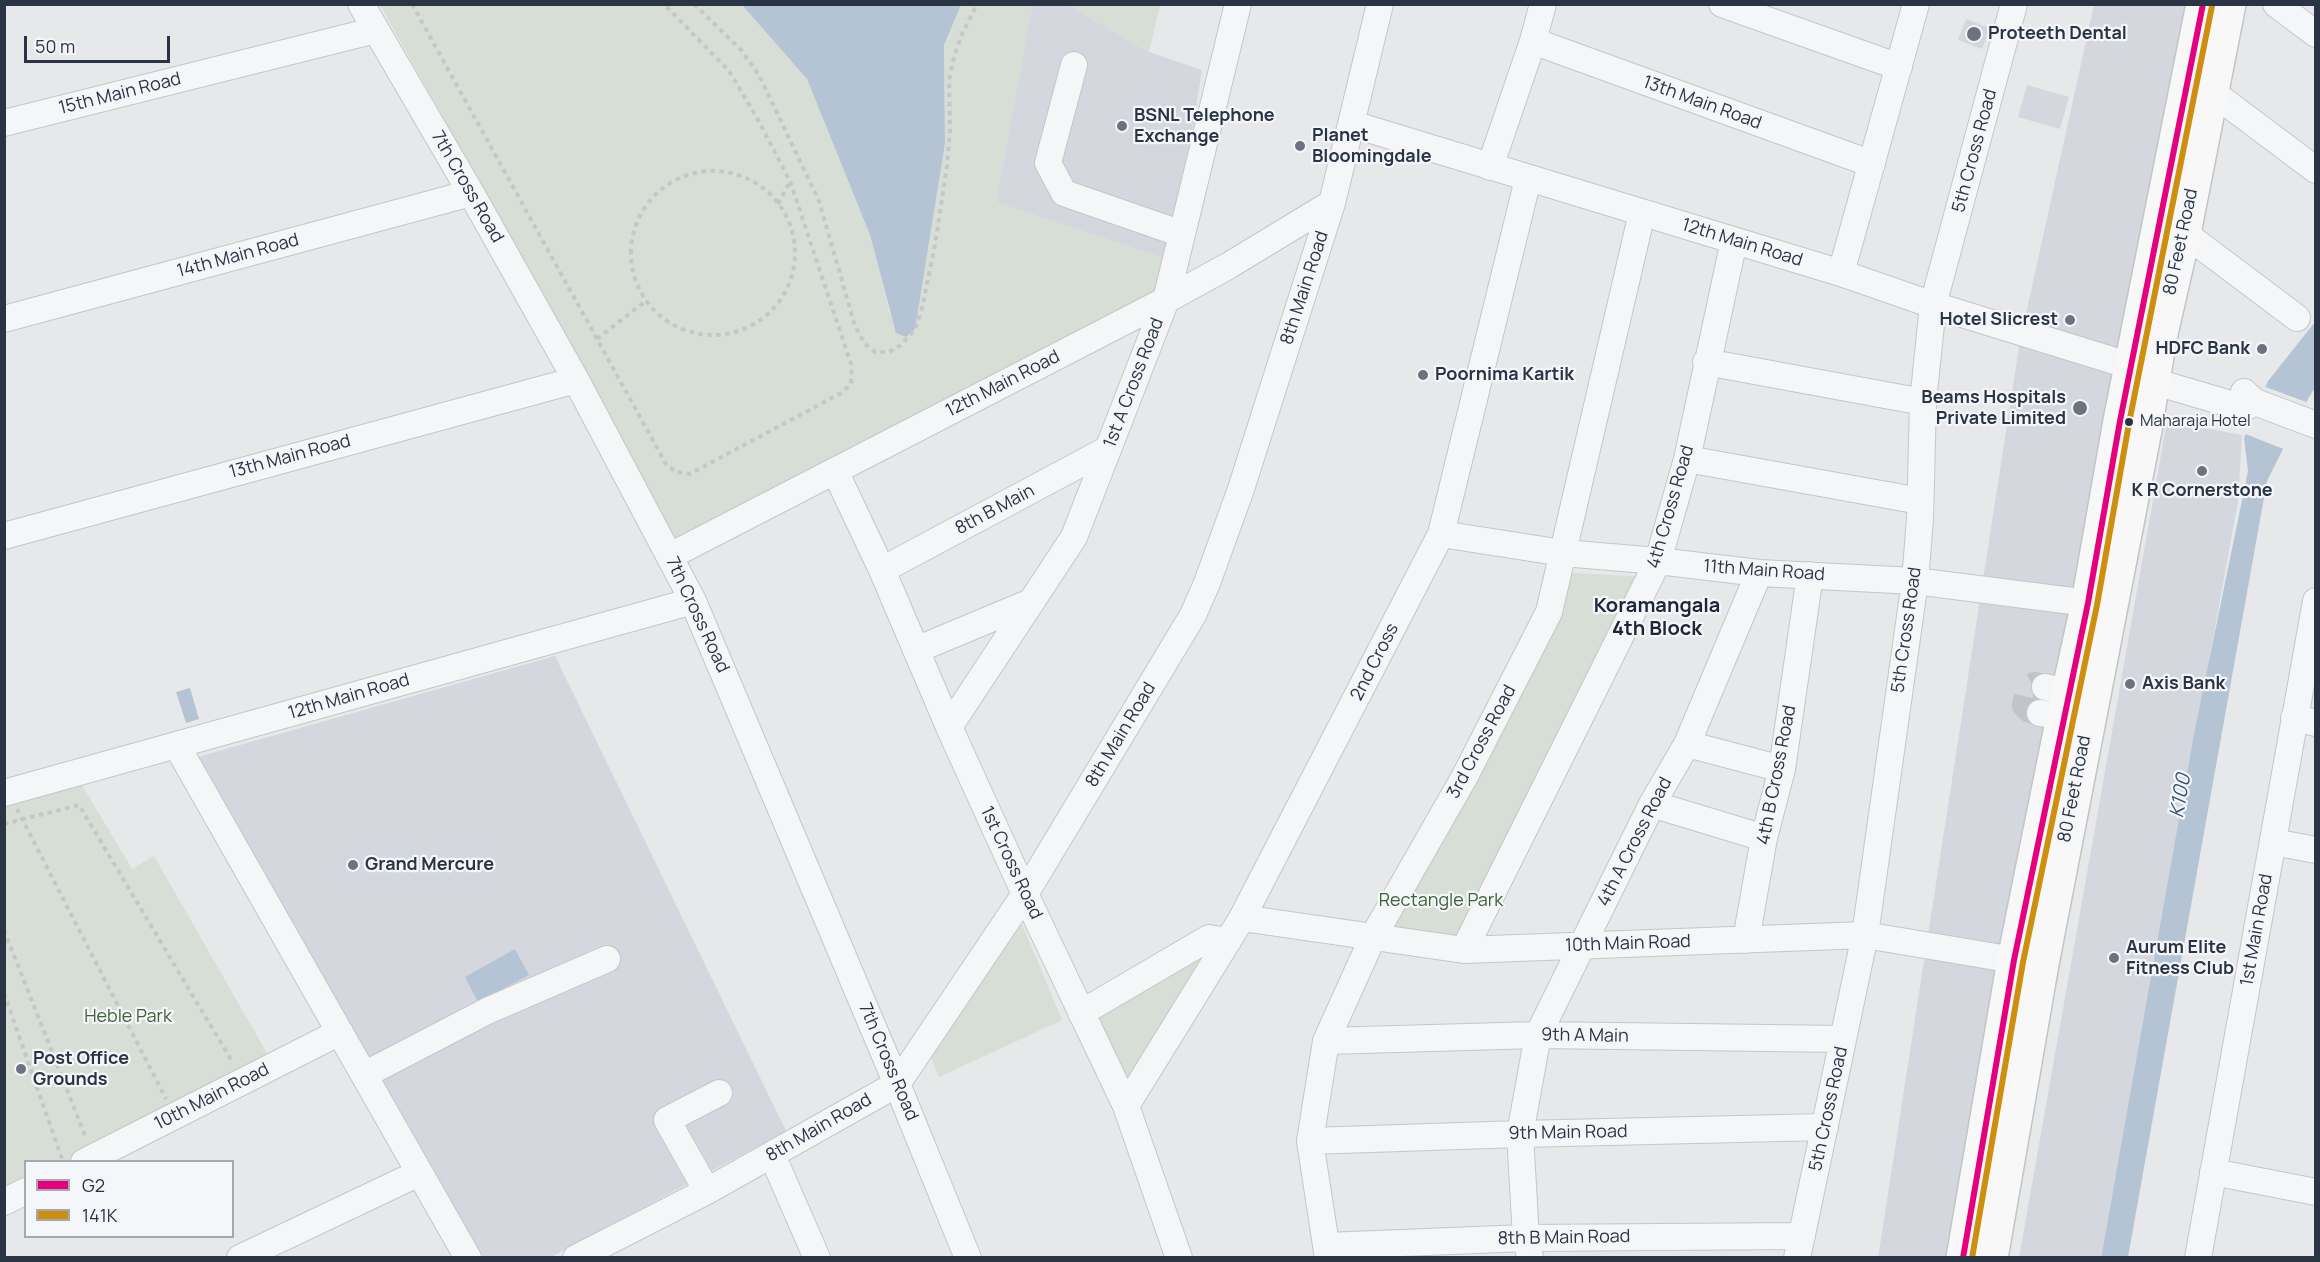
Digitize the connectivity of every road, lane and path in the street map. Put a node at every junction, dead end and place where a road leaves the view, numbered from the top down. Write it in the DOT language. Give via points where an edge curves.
graph roads {
  1 [pos="361,4"];
  2 [pos="412,4"];
  3 [pos="664,4"];
  4 [pos="694,4"];
  5 [pos="977,4"];
  6 [pos="1238,4"];
  7 [pos="1380,4"];
  8 [pos="1543,4"];
  9 [pos="1722,4"];
  10 [pos="1916,4"];
  11 [pos="2014,4"];
  12 [pos="2203,4"];
  13 [pos="2229,4"];
  14 [pos="2276,4"];
  15 [pos="376,30"];
  16 [pos="2316,34"];
  17 [pos="1533,41"];
  18 [pos="1074,65"];
  19 [pos="1899,67"];
  20 [pos="2212,92"];
  21 [pos="4,123"];
  22 [pos="1352,124"];
  23 [pos="1872,164"];
  24 [pos="1490,167"];
  25 [pos="2316,170"];
  26 [pos="1528,179"];
  27 [pos="790,181"];
  28 [pos="471,193"];
  29 [pos="1332,203"];
  30 [pos="778,204"];
  31 [pos="1642,213"];
  32 [pos="2178,219"];
  33 [pos="1182,234"];
  34 [pos="1734,241"];
  35 [pos="1841,273"];
  36 [pos="647,300"];
  37 [pos="1166,300"];
  38 [pos="1933,305"];
  39 [pos="2297,318"];
  40 [pos="4,319"];
  41 [pos="597,339"];
  42 [pos="1706,362"];
  43 [pos="2146,370"];
  44 [pos="576,380"];
  45 [pos="1923,402"];
  46 [pos="2309,423"];
  47 [pos="1108,449"];
  48 [pos="1687,459"];
  49 [pos="835,471"];
  50 [pos="1920,501"];
  51 [pos="1441,534"];
  52 [pos="4,536"];
  53 [pos="1563,554"];
  54 [pos="670,556"];
  55 [pos="1658,561"];
  56 [pos="882,570"];
  57 [pos="1759,573"];
  58 [pos="1810,575"];
  59 [pos="1915,581"];
  60 [pos="693,601"];
  61 [pos="1031,602"];
  62 [pos="2315,602"];
  63 [pos="2088,603"];
  64 [pos="916,650"];
  65 [pos="2062,704"];
  66 [pos="2305,720"];
  67 [pos="949,728"];
  68 [pos="1687,744"];
  69 [pos="177,746"];
  70 [pos="1782,770"];
  71 [pos="6,792"];
  72 [pos="1652,804"];
  73 [pos="22,820"];
  74 [pos="4,824"];
  75 [pos="1764,838"];
  76 [pos="2273,842"];
  77 [pos="2316,850"];
  78 [pos="1025,894"];
  79 [pos="1242,918"];
  80 [pos="4,930"];
  81 [pos="1865,935"];
  82 [pos="1373,937"];
  83 [pos="1746,940"];
  84 [pos="1228,941"];
  85 [pos="1583,946"];
  86 [pos="1464,950"];
  87 [pos="607,959"];
  88 [pos="2028,962"];
  89 [pos="4,993"];
  90 [pos="1082,1013"];
  91 [pos="340,1032"];
  92 [pos="1538,1035"];
  93 [pos="1843,1039"];
  94 [pos="1326,1041"];
  95 [pos="225,1070"];
  96 [pos="364,1075"];
  97 [pos="897,1084"];
  98 [pos="719,1093"];
  99 [pos="168,1103"];
  100 [pos="1126,1106"];
  101 [pos="1825,1127"];
  102 [pos="96,1134"];
  103 [pos="1520,1134"];
  104 [pos="1310,1141"];
  105 [pos="772,1155"];
  106 [pos="73,1160"];
  107 [pos="2213,1172"];
  108 [pos="419,1173"];
  109 [pos="707,1191"];
  110 [pos="24,1192"];
  111 [pos="2316,1192"];
  112 [pos="4,1202"];
  113 [pos="1800,1246"];
  114 [pos="1528,1248"];
  115 [pos="1327,1252"];
  116 [pos="240,1257"];
  117 [pos="468,1257"];
  118 [pos="576,1257"];
  119 [pos="817,1257"];
  120 [pos="968,1257"];
  121 [pos="1179,1257"];
  122 [pos="1963,1257"];
  123 [pos="1991,1257"];
  124 [pos="2198,1257"];
  1 -- 15 [label="street, 7th Cross Road"];
  2 -- 41 [label="path"];
  3 -- 27 [label="path" via="729,71"];
  4 -- 5 [label="path" via="741,50 759,75 819,201 855,326 865,344 875,352 889,352 902,345 915,328 922,308 947,166 949,80 962,34"];
  6 -- 33 [label="street, 1st A Cross Road"];
  7 -- 22 [label="street, 8th Main Road"];
  8 -- 17 [label="street"];
  9 -- 19 [label="street"];
  10 -- 19 [label="street"];
  11 -- 38 [label="street, 5th Cross Road"];
  12 -- 32 [label="main road, 80 Feet Road"];
  13 -- 20 [label="main road, 80 Feet Road"];
  14 -- 16 [label="street"];
  15 -- 21 [label="street, 15th Main Road"];
  15 -- 28 [label="street, 7th Cross Road"];
  17 -- 23 [label="street, 13th Main Road"];
  17 -- 24 [label="street"];
  18 -- 33 [label="street" via="1048,163 1064,193"];
  19 -- 23 [label="street"];
  20 -- 25 [label="street"];
  20 -- 32 [label="main road, 80 Feet Road"];
  22 -- 24 [label="street, 12th Main Road"];
  22 -- 29 [label="street, 8th Main Road"];
  23 -- 35 [label="street"];
  24 -- 26 [label="street, 12th Main Road"];
  26 -- 31 [label="street, 12th Main Road"];
  26 -- 51 [label="street, 2nd Cross"];
  27 -- 30 [label="path"];
  27 -- 41 [label="path" via="852,367 851,383 843,392 690,474 676,472 666,464"];
  28 -- 40 [label="street, 14th Main Road"];
  28 -- 44 [label="street, 7th Cross Road"];
  29 -- 37 [label="street, 12th Main Road"];
  29 -- 78 [label="street, 8th Main Road" via="1241,489 1193,615"];
  30 -- 36 [label="path" via="747,177 719,171 690,173 665,186 645,206 630,250 638,288"];
  30 -- 36 [label="path" via="795,237 796,263 789,288 774,310 754,326 729,335 703,336 678,328 655,312"];
  31 -- 34 [label="street, 12th Main Road"];
  31 -- 53 [label="street, 3rd Cross Road"];
  32 -- 39 [label="street"];
  32 -- 43 [label="main road, 80 Feet Road"];
  33 -- 37 [label="street, 1st A Cross Road"];
  34 -- 35 [label="street, 12th Main Road"];
  34 -- 42 [label="street, 4th Cross Road"];
  35 -- 38 [label="street, 12th Main Road"];
  36 -- 41 [label="path"];
  37 -- 47 [label="street, 1st A Cross Road"];
  37 -- 49 [label="street, 12th Main Road"];
  38 -- 43 [label="street, 12th Main Road"];
  38 -- 45 [label="street, 5th Cross Road"];
  42 -- 45 [label="street"];
  42 -- 48 [label="street, 4th Cross Road"];
  43 -- 46 [label="street" via="2246,393 2255,402"];
  43 -- 63 [label="main road, 80 Feet Road"];
  43 -- 65 [label="main road, 80 Feet Road" via="2145,430"];
  44 -- 52 [label="street, 13th Main Road"];
  44 -- 54 [label="street, 7th Cross Road"];
  45 -- 50 [label="street, 5th Cross Road"];
  47 -- 56 [label="street, 8th B Main"];
  47 -- 61 [label="street, 1st A Cross Road" via="1074,537"];
  48 -- 50 [label="street"];
  48 -- 55 [label="street, 4th Cross Road"];
  49 -- 54 [label="street, 12th Main Road"];
  49 -- 56 [label="street, 1st Cross Road"];
  50 -- 59 [label="street, 5th Cross Road"];
  51 -- 53 [label="street, 11th Main Road"];
  51 -- 79 [label="street, 2nd Cross"];
  53 -- 55 [label="street, 11th Main Road"];
  53 -- 82 [label="street, 3rd Cross Road" via="1549,612 1465,776"];
  54 -- 60 [label="street, 7th Cross Road"];
  55 -- 57 [label="street, 11th Main Road"];
  55 -- 86 [label="street, 4th Cross Road"];
  56 -- 64 [label="street, 1st Cross Road"];
  57 -- 58 [label="street, 11th Main Road"];
  57 -- 68 [label="street, 4th A Cross Road"];
  58 -- 59 [label="street, 11th Main Road"];
  58 -- 70 [label="street, 4th B Cross Road"];
  59 -- 63 [label="street, 11th Main Road"];
  59 -- 81 [label="street, 5th Cross Road"];
  60 -- 69 [label="street, 12th Main Road"];
  60 -- 97 [label="street, 7th Cross Road"];
  61 -- 64 [label="street"];
  61 -- 67 [label="street, 1st A Cross Road"];
  62 -- 66 [label="street, 1st Main Road"];
  63 -- 65 [label="main road, 80 Feet Road"];
  64 -- 67 [label="street, 1st Cross Road"];
  65 -- 88 [label="main road, 80 Feet Road"];
  66 -- 76 [label="street, 1st Main Road"];
  67 -- 78 [label="street, 1st Cross Road"];
  68 -- 70 [label="street"];
  68 -- 72 [label="street, 4th A Cross Road"];
  69 -- 71 [label="street, 12th Main Road"];
  69 -- 91 [label="street"];
  70 -- 75 [label="street, 4th B Cross Road"];
  71 -- 73 [label="path"];
  72 -- 75 [label="street"];
  72 -- 85 [label="street, 4th A Cross Road"];
  73 -- 74 [label="path"];
  73 -- 95 [label="path" via="79,805 235,1065"];
  73 -- 99 [label="path"];
  75 -- 83 [label="street, 4th B Cross Road"];
  76 -- 77 [label="street"];
  76 -- 107 [label="street, 1st Main Road"];
  78 -- 90 [label="street, 1st Cross Road"];
  78 -- 97 [label="street, 8th Main Road"];
  79 -- 82 [label="street, 10th Main Road"];
  79 -- 84 [label="street, 2nd Cross"];
  80 -- 102 [label="path" via="86,1139"];
  81 -- 83 [label="street, 10th Main Road"];
  81 -- 88 [label="street, 10th Main Road"];
  81 -- 93 [label="street, 5th Cross Road"];
  82 -- 86 [label="street, 10th Main Road"];
  82 -- 94 [label="street, 3rd Cross Road"];
  83 -- 85 [label="street, 10th Main Road"];
  84 -- 90 [label="street" via="1209,938"];
  84 -- 100 [label="street, 2nd Cross"];
  85 -- 86 [label="street, 10th Main Road"];
  85 -- 92 [label="street, 4th A Cross Road"];
  87 -- 96 [label="street" via="487,1011"];
  88 -- 122 [label="main road, 80 Feet Road"];
  88 -- 123 [label="main road, 80 Feet Road"];
  89 -- 106 [label="path"];
  90 -- 100 [label="street, 1st Cross Road"];
  91 -- 96 [label="street"];
  91 -- 99 [label="street, 10th Main Road"];
  92 -- 93 [label="street, 9th A Main"];
  92 -- 94 [label="street, 9th A Main"];
  92 -- 103 [label="street, 4th A Cross Road"];
  93 -- 101 [label="street, 5th Cross Road"];
  94 -- 104 [label="street, 3rd Cross Road"];
  96 -- 108 [label="street"];
  97 -- 105 [label="street, 8th Main Road"];
  97 -- 120 [label="street, 7th Cross Road"];
  98 -- 109 [label="street" via="667,1120"];
  99 -- 106 [label="street, 10th Main Road"];
  100 -- 121 [label="street, 1st Cross Road"];
  101 -- 103 [label="street, 9th Main Road"];
  101 -- 113 [label="street, 5th Cross Road"];
  103 -- 104 [label="street, 9th Main Road"];
  103 -- 114 [label="street, 4th A Cross Road"];
  104 -- 115 [label="street, 3rd Cross Road"];
  105 -- 109 [label="street, 8th Main Road"];
  105 -- 119 [label="street"];
  107 -- 111 [label="street"];
  107 -- 124 [label="street, 1st Main Road"];
  108 -- 116 [label="street"];
  108 -- 117 [label="street"];
  109 -- 118 [label="street, 8th Main Road"];
  110 -- 112 [label="street"];
  113 -- 114 [label="street, 8th B Main Road"];
  114 -- 115 [label="street, 8th B Main Road"];
}
